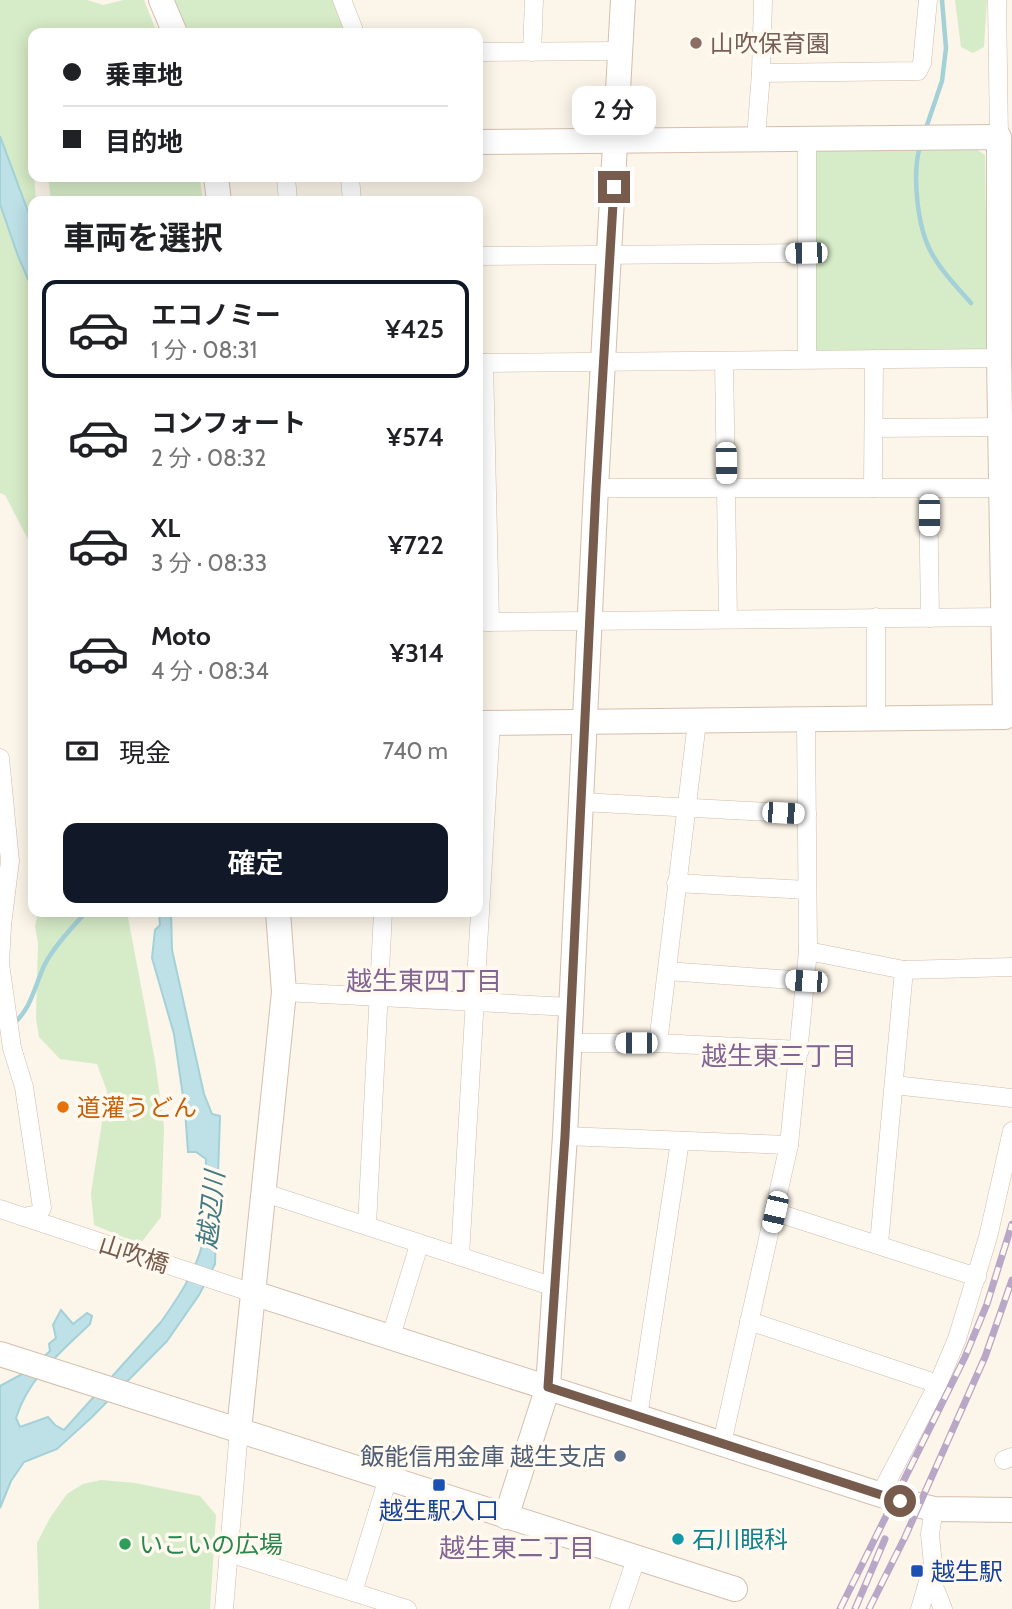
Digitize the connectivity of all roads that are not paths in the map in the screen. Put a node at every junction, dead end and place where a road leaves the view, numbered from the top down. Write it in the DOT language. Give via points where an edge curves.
graph roads {
  1 [pos="161,0"];
  2 [pos="342,0"];
  3 [pos="534,0"];
  4 [pos="623,0"];
  5 [pos="763,0"];
  6 [pos="928,0"];
  7 [pos="997,0"];
  8 [pos="172,28"];
  9 [pos="353,28"];
  10 [pos="621,51"];
  11 [pos="483,52"];
  12 [pos="532,52"];
  13 [pos="761,73"];
  14 [pos="999,137"];
  15 [pos="755,138"];
  16 [pos="807,138"];
  17 [pos="616,141"];
  18 [pos="483,142"];
  19 [pos="806,253"];
  20 [pos="483,256"];
  21 [pos="611,256"];
  22 [pos="999,358"];
  23 [pos="807,359"];
  24 [pos="874,359"];
  25 [pos="724,361"];
  26 [pos="603,362"];
  27 [pos="483,363"];
  28 [pos="1001,427"];
  29 [pos="874,428"];
  30 [pos="596,488"];
  31 [pos="873,488"];
  32 [pos="1002,488"];
  33 [pos="726,489"];
  34 [pos="928,489"];
  35 [pos="483,550"];
  36 [pos="876,617"];
  37 [pos="1004,617"];
  38 [pos="930,618"];
  39 [pos="728,619"];
  40 [pos="591,621"];
  41 [pos="484,622"];
  42 [pos="1008,718"];
  43 [pos="876,719"];
  44 [pos="806,720"];
  45 [pos="697,722"];
  46 [pos="484,723"];
  47 [pos="586,724"];
  48 [pos="483,751"];
  49 [pos="0,758"];
  50 [pos="581,802"];
  51 [pos="685,807"];
  52 [pos="807,814"];
  53 [pos="676,883"];
  54 [pos="807,890"];
  55 [pos="278,917"];
  56 [pos="383,917"];
  57 [pos="477,917"];
  58 [pos="1,925"];
  59 [pos="808,951"];
  60 [pos="1012,967"];
  61 [pos="904,970"];
  62 [pos="667,971"];
  63 [pos="806,981"];
  64 [pos="284,992"];
  65 [pos="378,997"];
  66 [pos="474,1002"];
  67 [pos="570,1007"];
  68 [pos="570,1043"];
  69 [pos="658,1043"];
  70 [pos="800,1050"];
  71 [pos="894,1085"];
  72 [pos="1012,1098"];
  73 [pos="1012,1131"];
  74 [pos="565,1136"];
  75 [pos="680,1141"];
  76 [pos="789,1145"];
  77 [pos="265,1193"];
  78 [pos="0,1209"];
  79 [pos="775,1212"];
  80 [pos="24,1217"];
  81 [pos="367,1225"];
  82 [pos="879,1244"];
  83 [pos="419,1245"];
  84 [pos="460,1256"];
  85 [pos="977,1277"];
  86 [pos="554,1287"];
  87 [pos="242,1289"];
  88 [pos="749,1321"];
  89 [pos="391,1336"];
  90 [pos="4,1355"];
  91 [pos="939,1384"];
  92 [pos="548,1387"];
  93 [pos="638,1417"];
  94 [pos="229,1427"];
  95 [pos="722,1443"];
  96 [pos="387,1479"];
  97 [pos="880,1495"];
  98 [pos="934,1509"];
  99 [pos="1012,1510"];
  100 [pos="506,1517"];
  101 [pos="229,1553"];
  102 [pos="636,1559"];
  103 [pos="927,1586"];
  104 [pos="735,1589"];
  105 [pos="353,1592"];
  106 [pos="224,1609"];
  107 [pos="407,1609"];
  108 [pos="620,1609"];
  109 [pos="919,1609"];
  110 [pos="943,1609"];
  1 -- 8 [label="street"];
  2 -- 9 [label="street"];
  3 -- 12 [label="street"];
  4 -- 10 [label="street"];
  5 -- 13 [label="street"];
  6 -- 13 [label="street" via="918,71"];
  7 -- 14 [label="street"];
  10 -- 12 [label="street"];
  10 -- 17 [label="street"];
  11 -- 12 [label="street"];
  13 -- 15 [label="street"];
  14 -- 16 [label="street"];
  14 -- 22 [label="street"];
  15 -- 16 [label="street"];
  15 -- 17 [label="street"];
  16 -- 19 [label="street"];
  17 -- 18 [label="street"];
  17 -- 21 [label="street"];
  19 -- 21 [label="street"];
  19 -- 23 [label="street"];
  20 -- 21 [label="street"];
  21 -- 26 [label="street"];
  22 -- 24 [label="street"];
  22 -- 28 [label="street"];
  23 -- 24 [label="street"];
  23 -- 25 [label="street"];
  24 -- 29 [label="street"];
  25 -- 26 [label="street"];
  25 -- 33 [label="street"];
  26 -- 27 [label="street"];
  26 -- 30 [label="street"];
  28 -- 29 [label="street"];
  28 -- 32 [label="street"];
  29 -- 31 [label="street"];
  30 -- 33 [label="street"];
  30 -- 40 [label="street"];
  31 -- 33 [label="street"];
  31 -- 34 [label="street"];
  32 -- 34 [label="street"];
  32 -- 37 [label="street"];
  33 -- 39 [label="street"];
  34 -- 38 [label="street"];
  35 -- 41 [label="street"];
  36 -- 38 [label="street"];
  36 -- 39 [label="street"];
  36 -- 43 [label="street"];
  37 -- 38 [label="street"];
  37 -- 42 [label="street"];
  39 -- 40 [label="street"];
  40 -- 41 [label="street"];
  40 -- 47 [label="street"];
  42 -- 43 [label="street"];
  43 -- 44 [label="street"];
  44 -- 45 [label="street"];
  44 -- 52 [label="street"];
  45 -- 47 [label="street"];
  45 -- 51 [label="street"];
  46 -- 47 [label="street"];
  46 -- 48 [label="street"];
  47 -- 50 [label="street"];
  49 -- 58 [label="street" via="10,861"];
  50 -- 51 [label="street"];
  50 -- 67 [label="street"];
  51 -- 52 [label="street"];
  51 -- 53 [label="street"];
  52 -- 54 [label="street"];
  53 -- 54 [label="street"];
  53 -- 62 [label="street"];
  54 -- 59 [label="street"];
  55 -- 64 [label="street"];
  56 -- 65 [label="street"];
  57 -- 66 [label="street"];
  58 -- 80 [label="street" via="5,1000 42,1208 38,1214"];
  59 -- 61 [label="street"];
  59 -- 63 [label="street"];
  60 -- 61 [label="street"];
  61 -- 71 [label="street"];
  62 -- 63 [label="street"];
  62 -- 69 [label="street"];
  63 -- 70 [label="street"];
  64 -- 65 [label="street"];
  64 -- 77 [label="street"];
  65 -- 66 [label="street"];
  65 -- 81 [label="street"];
  66 -- 67 [label="street"];
  66 -- 84 [label="street"];
  67 -- 68 [label="street"];
  68 -- 69 [label="street"];
  68 -- 74 [label="street"];
  69 -- 70 [label="street"];
  70 -- 76 [label="street"];
  71 -- 72 [label="street"];
  71 -- 82 [label="street"];
  73 -- 85 [label="street"];
  74 -- 75 [label="street"];
  74 -- 86 [label="street"];
  75 -- 76 [label="street"];
  75 -- 93 [label="street"];
  76 -- 79 [label="street"];
  77 -- 81 [label="street"];
  77 -- 87 [label="street"];
  78 -- 80 [label="street, 山吹橋"];
  79 -- 82 [label="street"];
  79 -- 88 [label="street"];
  80 -- 87 [label="street, 山吹橋"];
  81 -- 83 [label="street"];
  82 -- 85 [label="street"];
  83 -- 84 [label="street"];
  83 -- 89 [label="street"];
  84 -- 86 [label="street"];
  85 -- 91 [label="street"];
  86 -- 92 [label="street"];
  87 -- 89 [label="street"];
  87 -- 94 [label="street"];
  88 -- 91 [label="street"];
  88 -- 95 [label="street"];
  89 -- 92 [label="street"];
  90 -- 94 [label="street"];
  91 -- 97 [label="street"];
  92 -- 93 [label="street"];
  92 -- 100 [label="street"];
  93 -- 95 [label="street"];
  94 -- 96 [label="street"];
  94 -- 101 [label="street"];
  95 -- 97 [label="street"];
  96 -- 100 [label="street"];
  96 -- 105 [label="street"];
  97 -- 98 [label="street"];
  98 -- 99 [label="street"];
  98 -- 103 [label="street" via="930,1534 933,1565"];
  100 -- 102 [label="street"];
  101 -- 105 [label="street"];
  101 -- 106 [label="street"];
  102 -- 104 [label="street"];
  102 -- 108 [label="street"];
  103 -- 109 [label="street"];
  103 -- 110 [label="street" via="936,1591"];
  105 -- 107 [label="street"];
}
